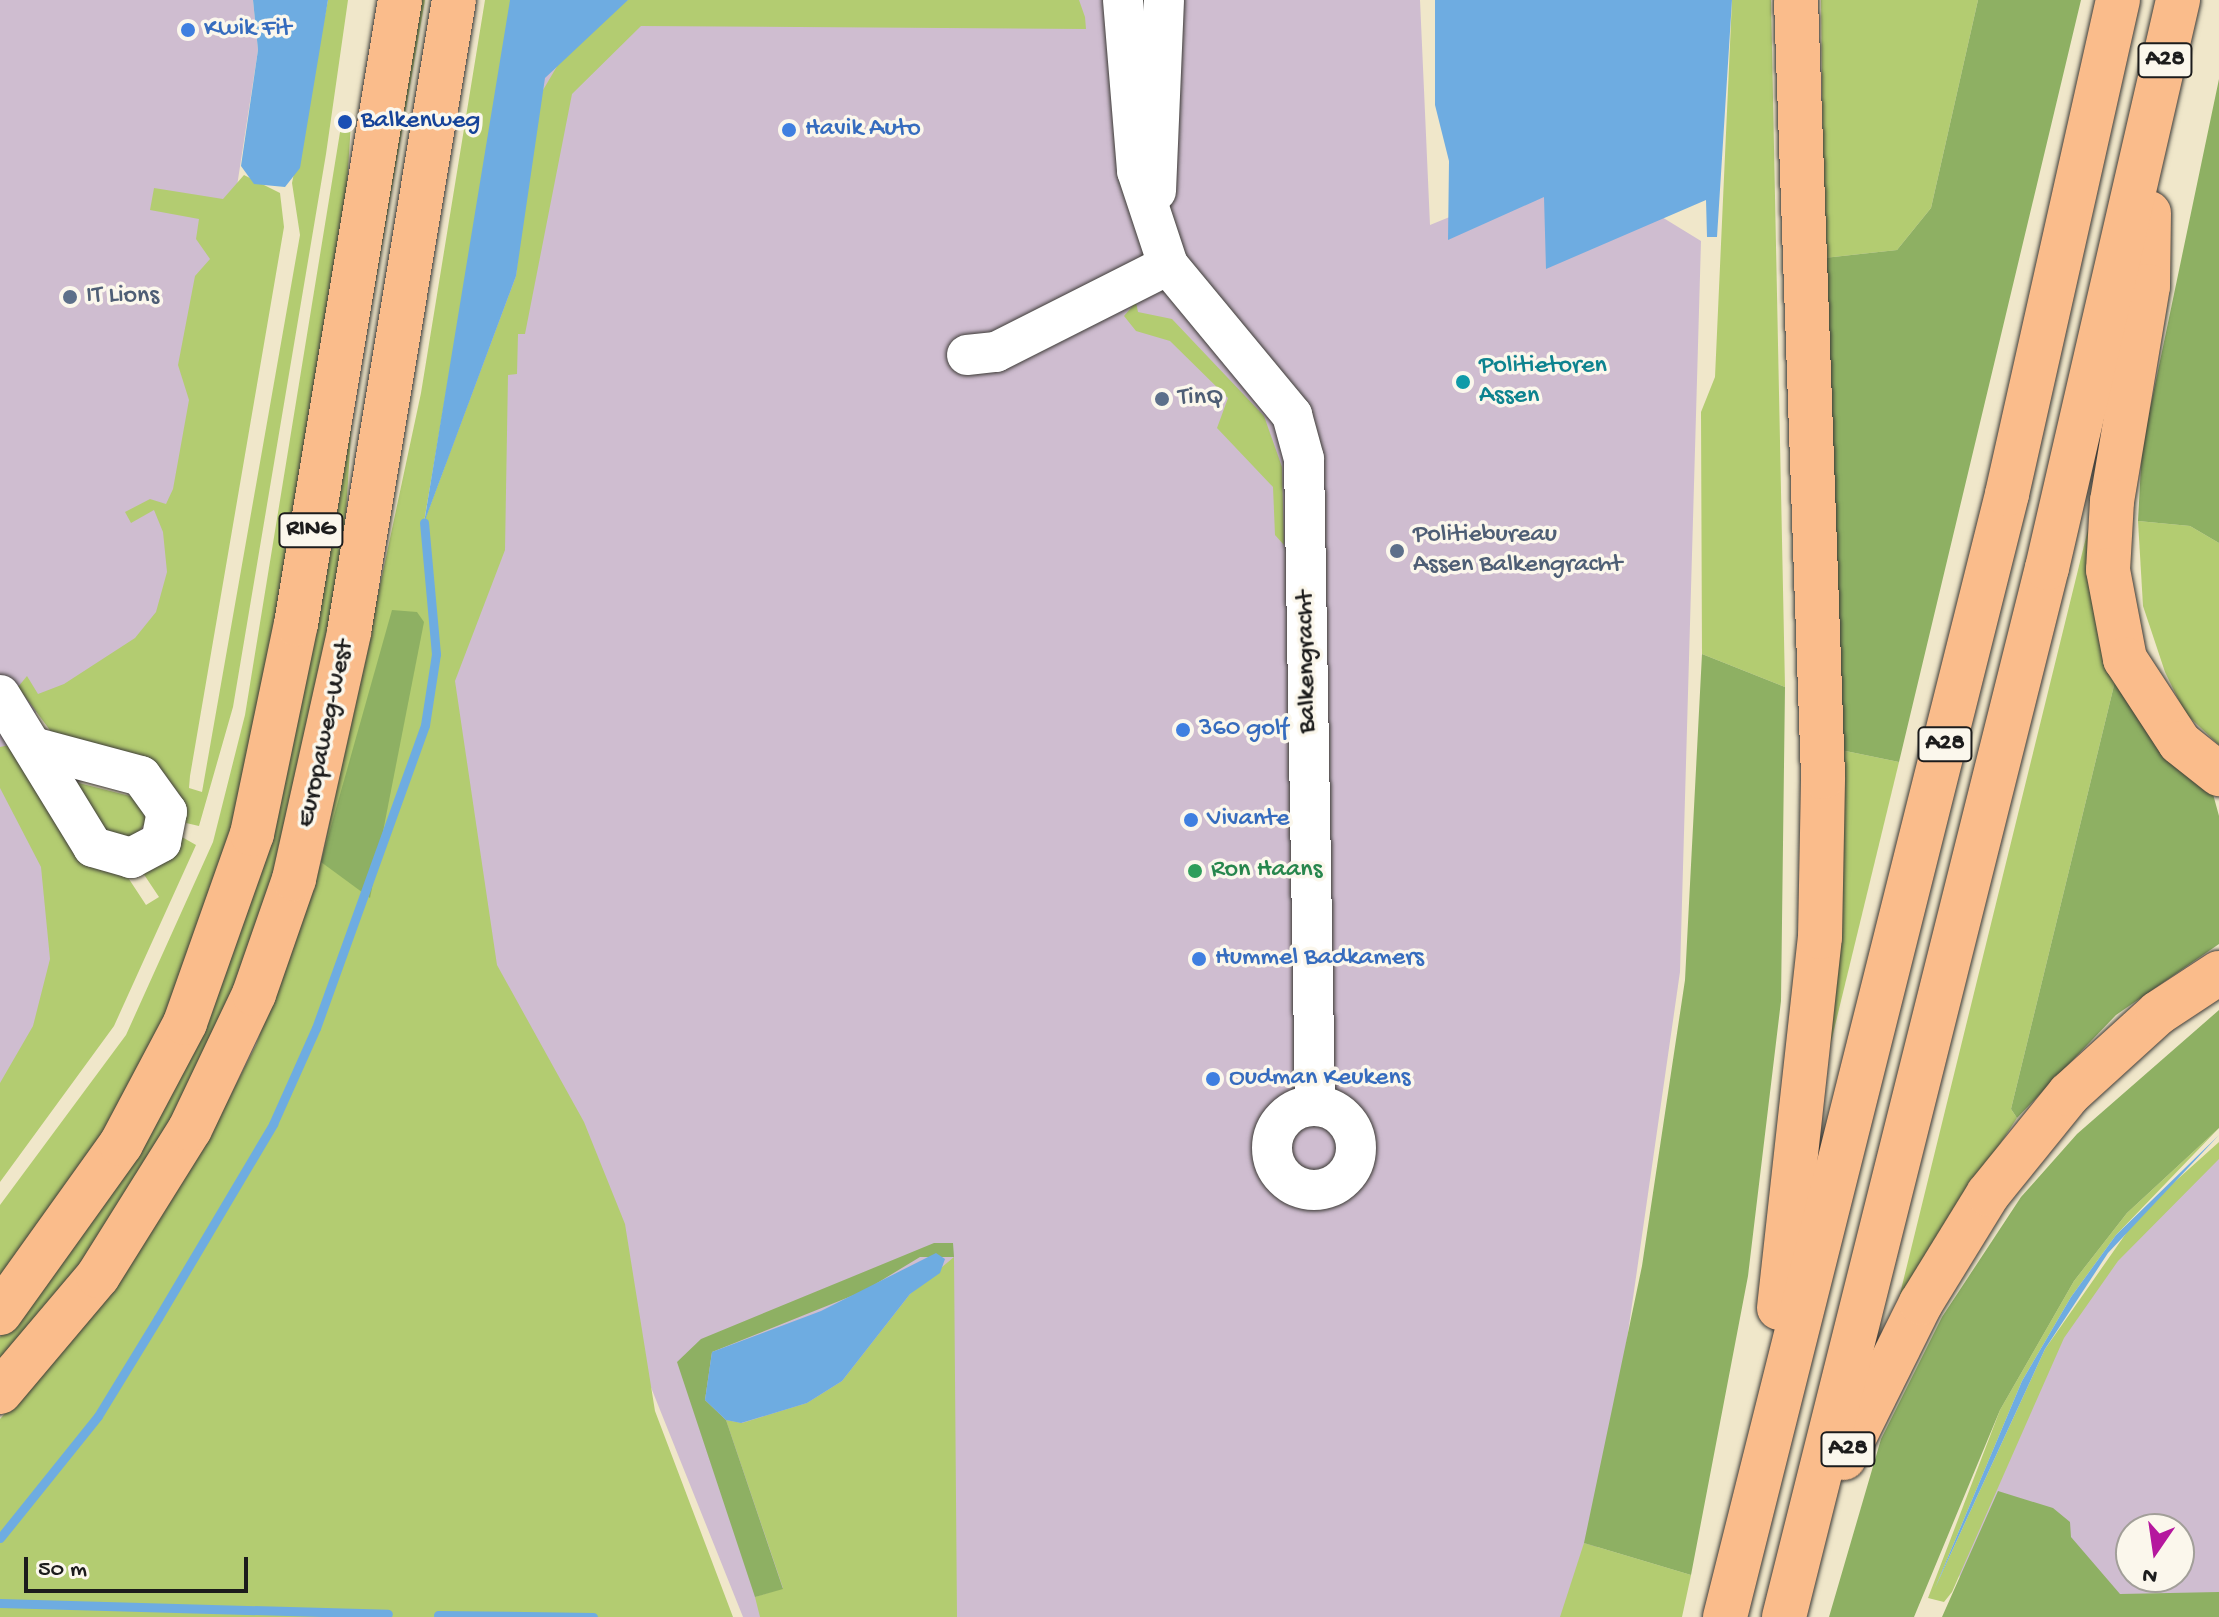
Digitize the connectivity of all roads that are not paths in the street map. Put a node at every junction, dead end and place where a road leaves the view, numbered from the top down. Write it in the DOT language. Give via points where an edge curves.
graph roads {
  1 [pos="400,0"];
  2 [pos="454,0"];
  3 [pos="1123,0"];
  4 [pos="1164,0"];
  5 [pos="1796,0"];
  6 [pos="2118,0"];
  7 [pos="2178,0"];
  8 [pos="2151,121"];
  9 [pos="1153,207"];
  10 [pos="1168,265"];
  11 [pos="967,355"];
  12 [pos="0,695"];
  13 [pos="33,747"];
  14 [pos="2219,774"];
  15 [pos="2219,973"];
  16 [pos="1315,1105"];
  17 [pos="0,1313"];
  18 [pos="0,1392"];
  19 [pos="1758,1485"];
  20 [pos="1814,1513"];
  21 [pos="1725,1617"];
  22 [pos="1784,1617"];
  1 -- 17 [label="main road, Europaweg-West / RING" via="290,654 248,847 185,1023 121,1144"];
  2 -- 18 [label="main road, Europaweg-West / RING" via="349,632 290,891 254,994 190,1129 98,1276"];
  3 -- 9 [label="street, Balkengracht" via="1137,171"];
  4 -- 9 [label="street, Balkengracht"];
  5 -- 19 [label="main road, A28" via="1823,777 1820,937"];
  6 -- 19 [label="main road, A28" via="2007,494"];
  7 -- 8 [label="main road, A28"];
  8 -- 14 [label="main road, A28" via="2148,286 2112,501 2108,570 2125,659 2180,743"];
  8 -- 20 [label="main road, A28"];
  9 -- 10 [label="street, Balkengracht"];
  10 -- 11 [label="street" via="996,352"];
  10 -- 16 [label="street, Balkengracht" via="1292,415 1304,459"];
  12 -- 13 [label="street"];
  15 -- 20 [label="main road, A28" via="2158,1013 2069,1094 1988,1194 1921,1303"];
  19 -- 21 [label="main road, A28"];
  20 -- 22 [label="main road, A28"];
}
